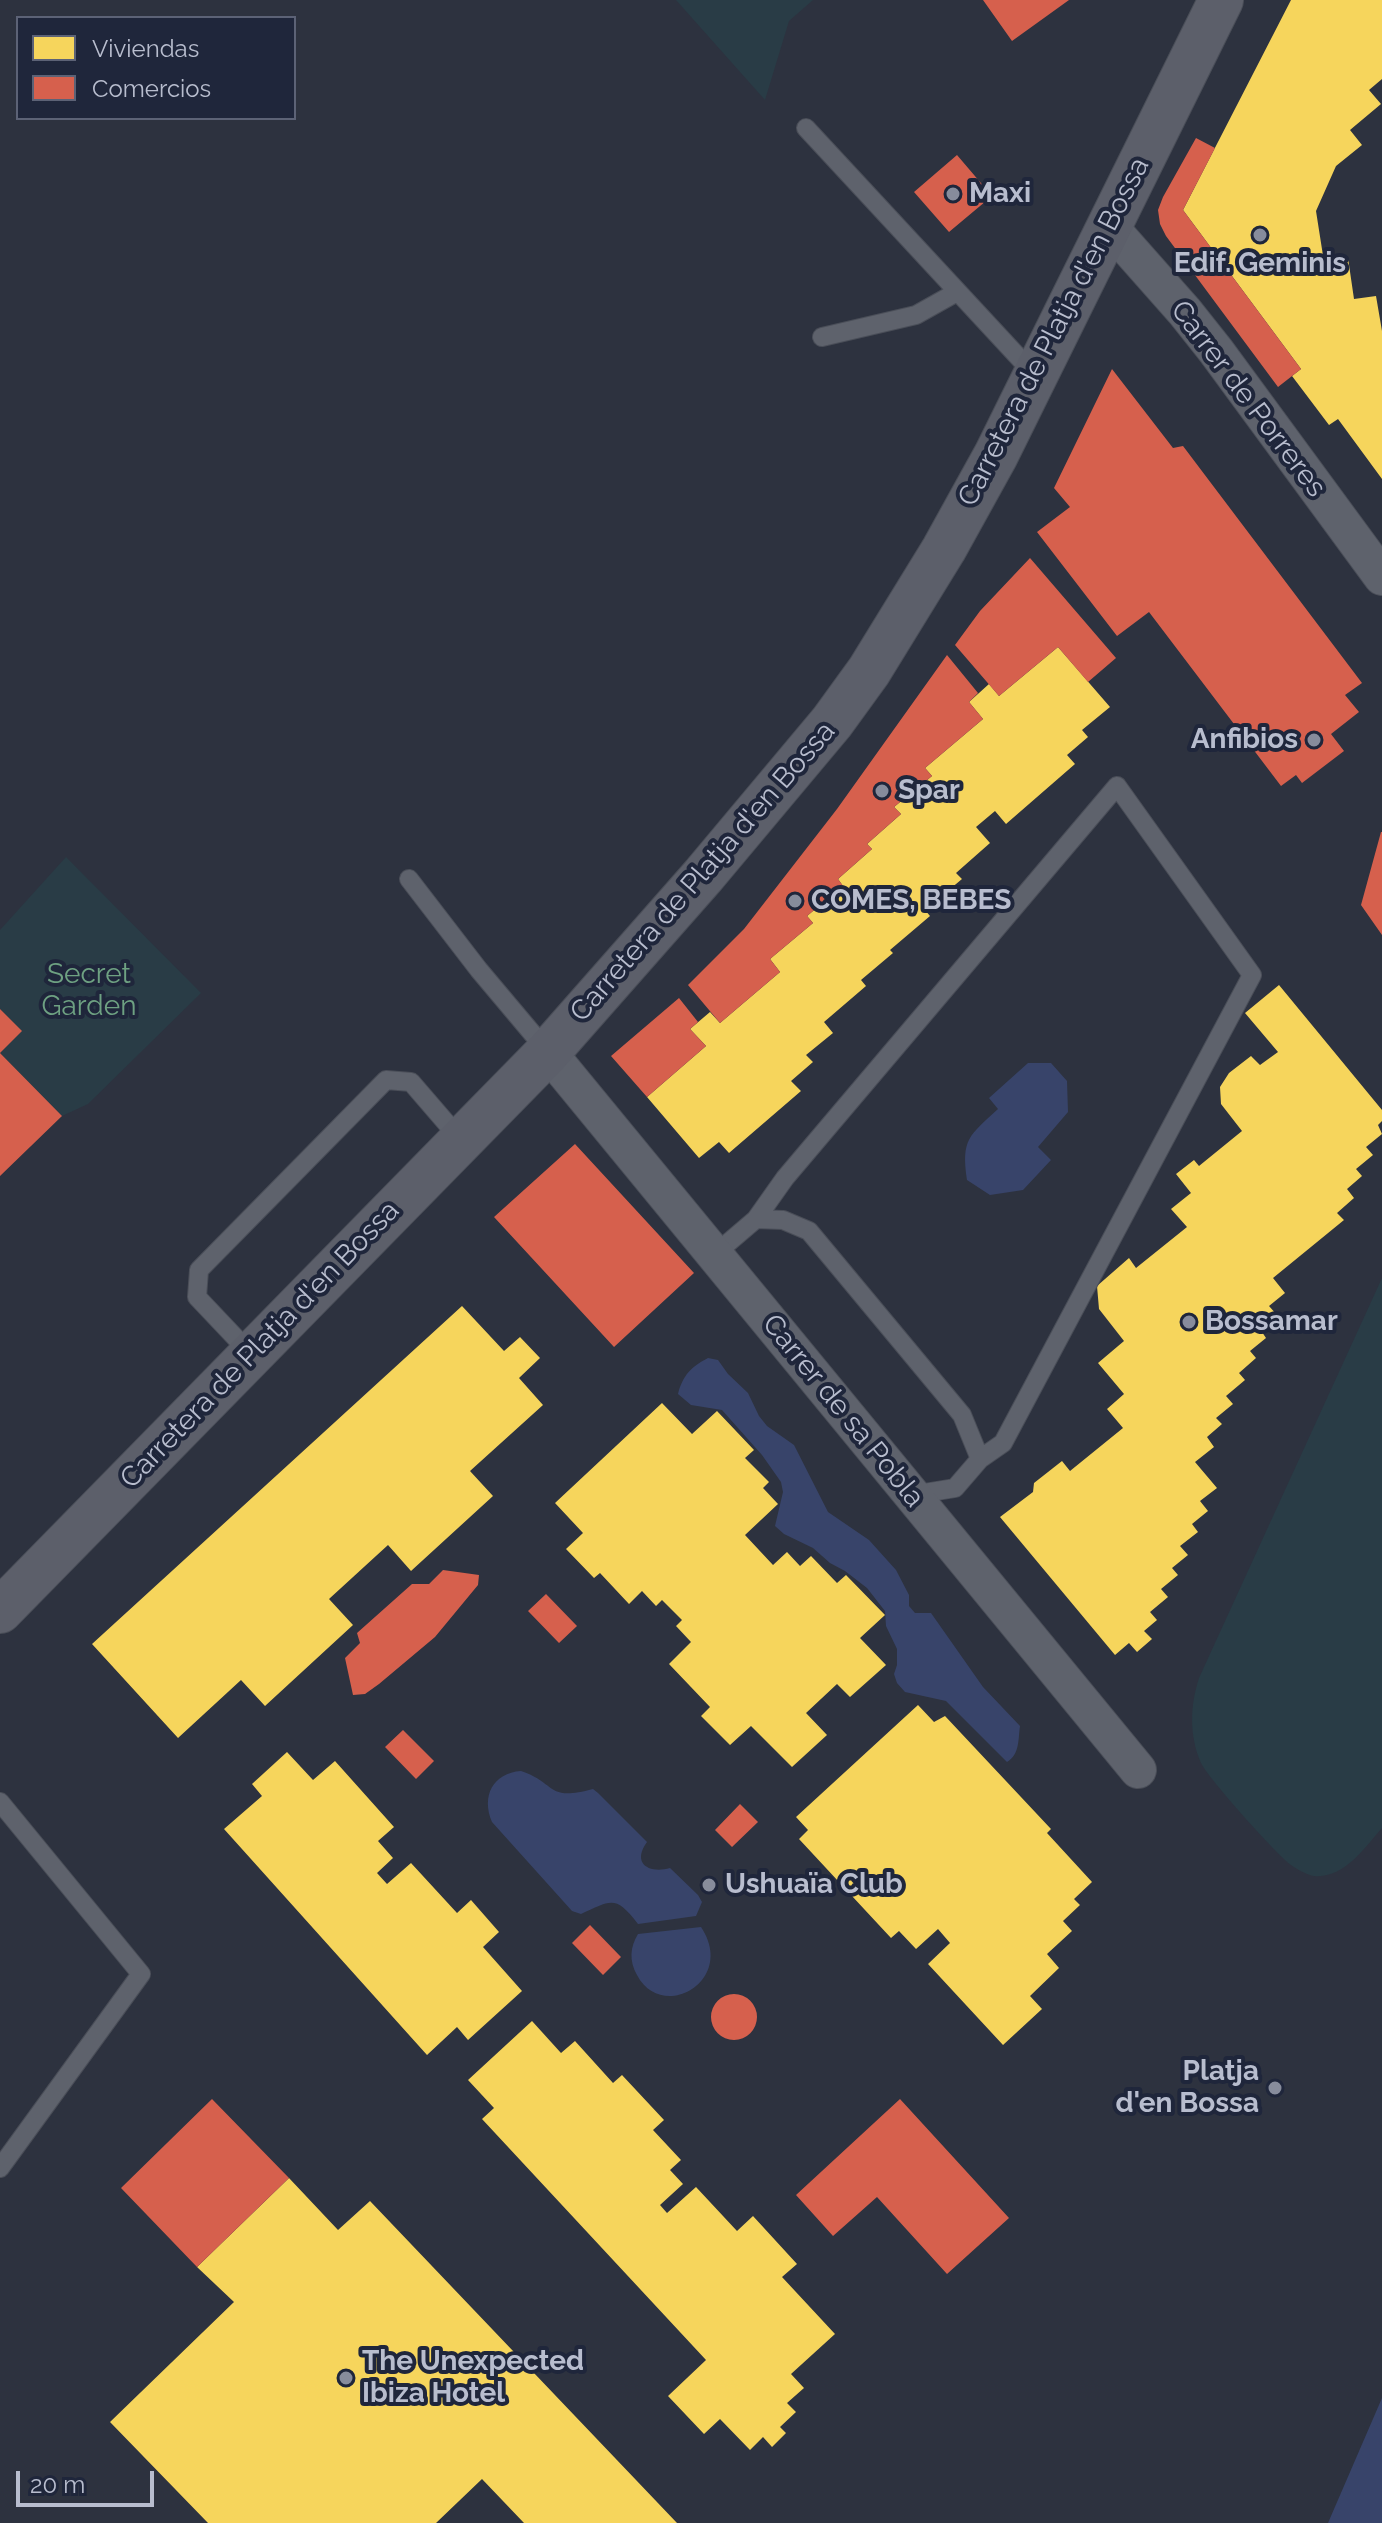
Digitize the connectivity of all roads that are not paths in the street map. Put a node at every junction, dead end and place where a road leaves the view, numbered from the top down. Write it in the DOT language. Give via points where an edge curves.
graph roads {
  1 [pos="1221,0"];
  2 [pos="806,128"];
  3 [pos="1108,225"];
  4 [pos="957,292"];
  5 [pos="822,337"];
  6 [pos="1036,376"];
  7 [pos="1382,577"];
  8 [pos="409,879"];
  9 [pos="548,1052"];
  10 [pos="461,1140"];
  11 [pos="756,1219"];
  12 [pos="715,1254"];
  13 [pos="250,1353"];
  14 [pos="980,1459"];
  15 [pos="912,1495"];
  16 [pos="0,1611"];
  17 [pos="1138,1770"];
  18 [pos="0,1802"];
  19 [pos="0,2168"];
  1 -- 3 [label="street, Carretera de Platja d'en Bossa"];
  2 -- 4 [label="lane"];
  3 -- 6 [label="street, Carretera de Platja d'en Bossa"];
  3 -- 7 [label="street, Carrer de Porreres" via="1193,321"];
  4 -- 5 [label="lane" via="916,315"];
  4 -- 6 [label="lane"];
  6 -- 9 [label="street, Carretera de Platja d'en Bossa" via="944,549 869,671 713,865"];
  8 -- 9 [label="lane"];
  9 -- 10 [label="street, Carretera de Platja d'en Bossa"];
  9 -- 12 [label="street, Carrer de sa Pobla"];
  10 -- 13 [label="street, Carretera de Platja d'en Bossa"];
  10 -- 13 [label="lane" via="411,1082 386,1080 199,1270 197,1297"];
  11 -- 12 [label="lane"];
  11 -- 14 [label="lane" via="783,1220 809,1231 962,1415"];
  11 -- 14 [label="lane" via="1117,786 1252,975 1003,1443"];
  12 -- 15 [label="street, Carrer de sa Pobla"];
  13 -- 16 [label="street, Carretera de Platja d'en Bossa"];
  14 -- 15 [label="lane" via="955,1488"];
  15 -- 17 [label="street, Carrer de sa Pobla"];
  18 -- 19 [label="lane" via="141,1974"];
}
